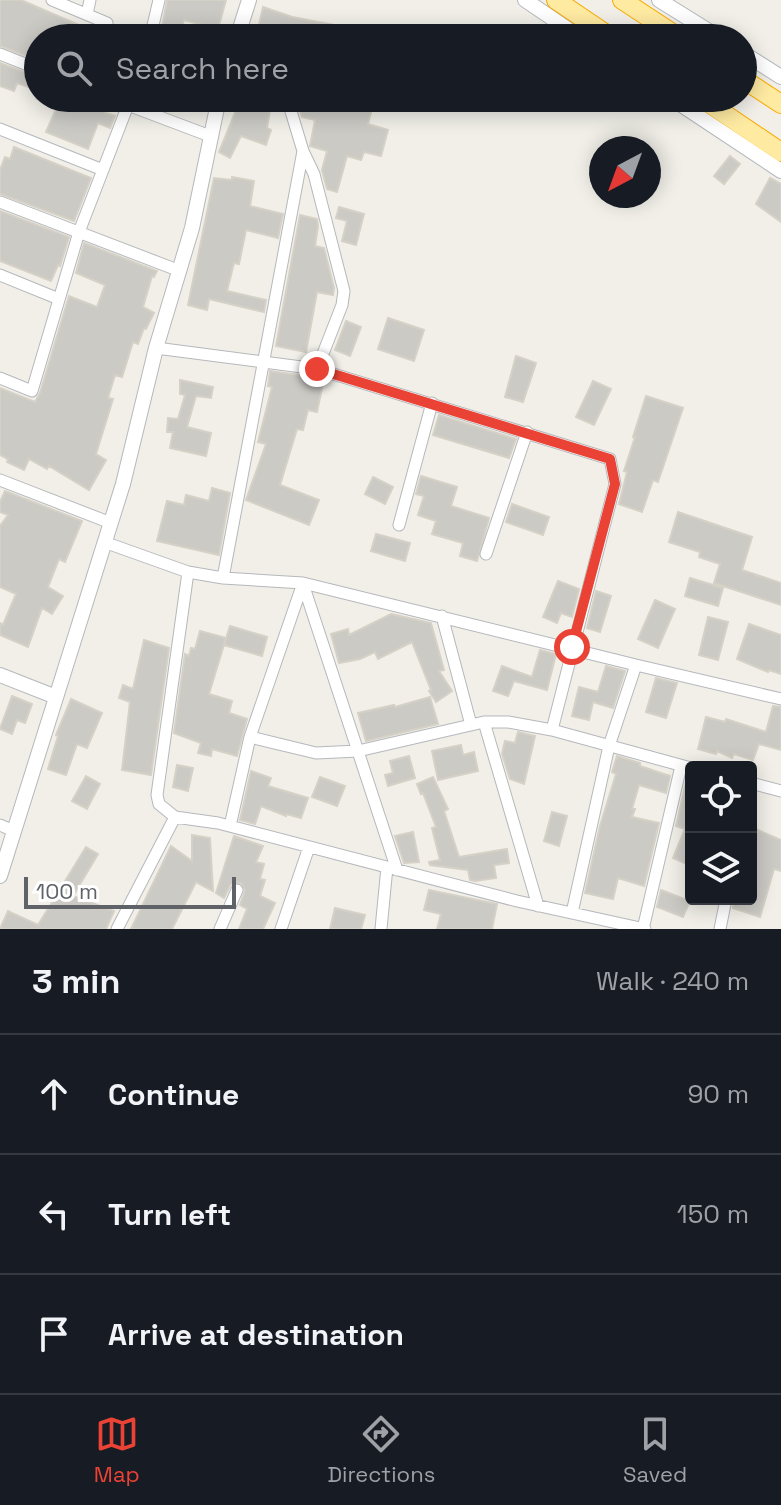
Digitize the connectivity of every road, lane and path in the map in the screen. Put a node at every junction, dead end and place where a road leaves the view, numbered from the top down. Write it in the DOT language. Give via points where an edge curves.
graph roads {
  1 [pos="52,0"];
  2 [pos="90,0"];
  3 [pos="159,0"];
  4 [pos="249,0"];
  5 [pos="525,0"];
  6 [pos="556,0"];
  7 [pos="622,0"];
  8 [pos="659,0"];
  9 [pos="87,14"];
  10 [pos="107,24"];
  11 [pos="153,24"];
  12 [pos="241,24"];
  13 [pos="560,24"];
  14 [pos="591,24"];
  15 [pos="659,24"];
  16 [pos="698,24"];
  17 [pos="0,54"];
  18 [pos="757,62"];
  19 [pos="24,63"];
  20 [pos="781,77"];
  21 [pos="757,88"];
  22 [pos="781,104"];
  23 [pos="129,112"];
  24 [pos="154,112"];
  25 [pos="216,112"];
  26 [pos="291,112"];
  27 [pos="692,112"];
  28 [pos="722,112"];
  29 [pos="0,129"];
  30 [pos="210,136"];
  31 [pos="303,151"];
  32 [pos="781,152"];
  33 [pos="103,170"];
  34 [pos="781,171"];
  35 [pos="0,202"];
  36 [pos="79,232"];
  37 [pos="180,271"];
  38 [pos="0,275"];
  39 [pos="59,299"];
  40 [pos="156,348"];
  41 [pos="261,362"];
  42 [pos="317,369"];
  43 [pos="0,378"];
  44 [pos="432,403"];
  45 [pos="527,432"];
  46 [pos="0,480"];
  47 [pos="111,523"];
  48 [pos="399,525"];
  49 [pos="104,542"];
  50 [pos="486,554"];
  51 [pos="188,572"];
  52 [pos="223,578"];
  53 [pos="303,583"];
  54 [pos="442,616"];
  55 [pos="572,647"];
  56 [pos="636,665"];
  57 [pos="0,675"];
  58 [pos="0,686"];
  59 [pos="781,699"];
  60 [pos="54,702"];
  61 [pos="484,722"];
  62 [pos="471,725"];
  63 [pos="552,730"];
  64 [pos="250,737"];
  65 [pos="609,746"];
  66 [pos="358,751"];
  67 [pos="685,767"];
  68 [pos="685,771"];
  69 [pos="757,786"];
  70 [pos="781,791"];
  71 [pos="175,817"];
  72 [pos="230,826"];
  73 [pos="7,828"];
  74 [pos="309,847"];
  75 [pos="392,869"];
  76 [pos="0,876"];
  77 [pos="237,890"];
  78 [pos="725,905"];
  79 [pos="538,906"];
  80 [pos="572,913"];
  81 [pos="117,929"];
  82 [pos="220,929"];
  83 [pos="281,929"];
  84 [pos="381,929"];
  85 [pos="643,929"];
  86 [pos="720,929"];
  1 -- 9 [label="street"];
  2 -- 9 [label="street"];
  3 -- 11 [label="street"];
  4 -- 12 [label="street"];
  5 -- 13 [label="street"];
  6 -- 14 [label="highway"];
  7 -- 15 [label="highway"];
  8 -- 16 [label="street"];
  9 -- 10 [label="street"];
  17 -- 19 [label="street"];
  18 -- 20 [label="street"];
  21 -- 22 [label="highway"];
  23 -- 33 [label="street"];
  24 -- 30 [label="street"];
  25 -- 30 [label="street"];
  26 -- 31 [label="street"];
  27 -- 34 [label="street"];
  28 -- 32 [label="highway"];
  29 -- 33 [label="street"];
  30 -- 37 [label="street"];
  31 -- 41 [label="street"];
  31 -- 42 [label="street" via="314,174 344,291"];
  33 -- 36 [label="street"];
  35 -- 36 [label="street"];
  36 -- 37 [label="street"];
  36 -- 39 [label="street"];
  37 -- 40 [label="street"];
  38 -- 39 [label="street"];
  39 -- 43 [label="street" via="32,391"];
  40 -- 41 [label="street"];
  40 -- 47 [label="street"];
  41 -- 42 [label="street"];
  41 -- 52 [label="street"];
  42 -- 44 [label="street"];
  44 -- 45 [label="street"];
  44 -- 48 [label="street"];
  45 -- 50 [label="street"];
  45 -- 55 [label="street" via="610,459 612,465 615,484"];
  46 -- 47 [label="street"];
  47 -- 49 [label="street"];
  49 -- 51 [label="street"];
  49 -- 60 [label="street"];
  51 -- 52 [label="street"];
  51 -- 71 [label="street" via="157,795 159,804"];
  52 -- 53 [label="street"];
  53 -- 54 [label="street"];
  53 -- 64 [label="street"];
  53 -- 66 [label="street"];
  54 -- 55 [label="street"];
  54 -- 62 [label="street"];
  55 -- 56 [label="street"];
  55 -- 63 [label="street"];
  56 -- 59 [label="street"];
  56 -- 65 [label="street"];
  57 -- 60 [label="street"];
  58 -- 60 [label="street"];
  60 -- 73 [label="street"];
  61 -- 62 [label="street"];
  61 -- 63 [label="street"];
  61 -- 79 [label="street"];
  62 -- 66 [label="street"];
  63 -- 65 [label="street"];
  64 -- 66 [label="street" via="316,753"];
  64 -- 72 [label="street"];
  65 -- 67 [label="street"];
  65 -- 80 [label="street"];
  66 -- 75 [label="street"];
  68 -- 85 [label="street"];
  69 -- 70 [label="street"];
  71 -- 72 [label="street"];
  71 -- 81 [label="street"];
  72 -- 74 [label="street"];
  73 -- 76 [label="street"];
  74 -- 75 [label="street"];
  74 -- 83 [label="street"];
  75 -- 79 [label="street"];
  75 -- 84 [label="street"];
  77 -- 82 [label="street"];
  78 -- 86 [label="street"];
  79 -- 80 [label="street"];
  80 -- 85 [label="street"];
}
